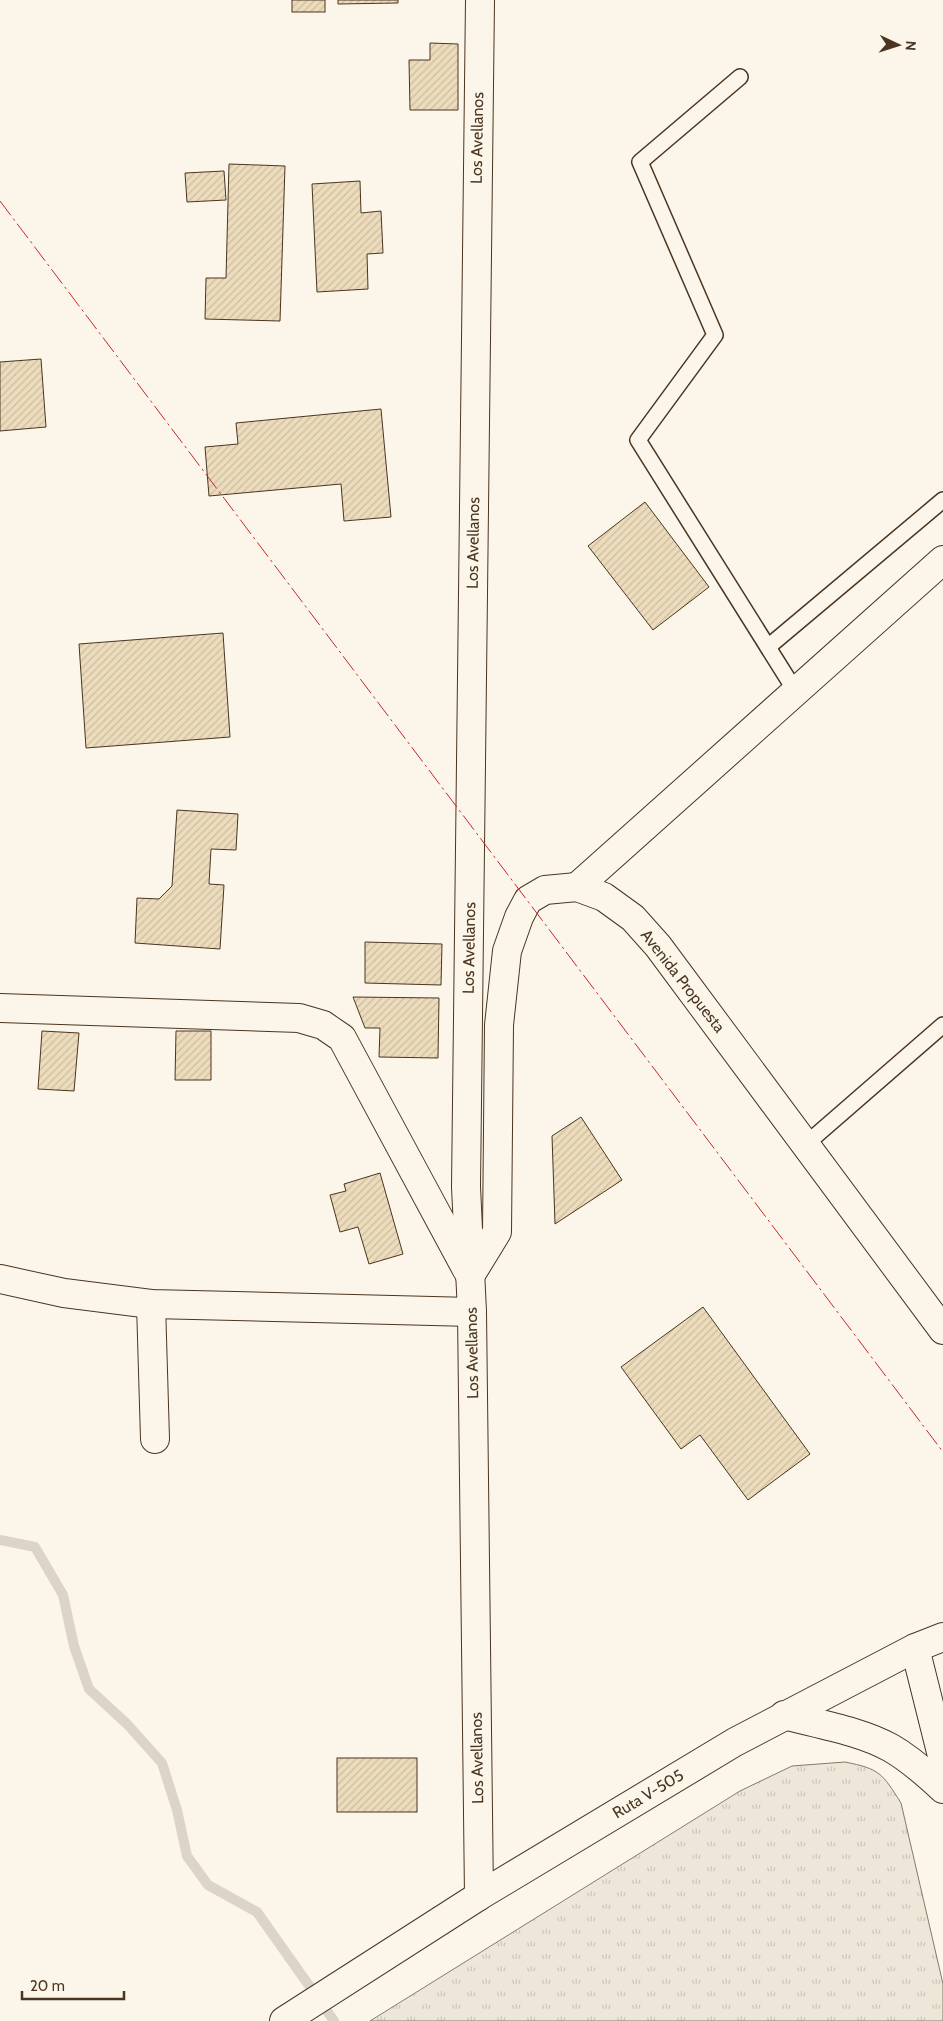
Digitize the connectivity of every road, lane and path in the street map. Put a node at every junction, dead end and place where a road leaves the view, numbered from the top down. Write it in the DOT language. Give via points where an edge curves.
graph roads {
  1 [pos="480,0"];
  2 [pos="740,76"];
  3 [pos="943,500"];
  4 [pos="943,560"];
  5 [pos="768,647"];
  6 [pos="796,692"];
  7 [pos="577,887"];
  8 [pos="0,1008"];
  9 [pos="943,1025"];
  10 [pos="806,1145"];
  11 [pos="470,1276"];
  12 [pos="0,1279"];
  13 [pos="151,1304"];
  14 [pos="472,1312"];
  15 [pos="943,1330"];
  16 [pos="155,1439"];
  17 [pos="943,1637"];
  18 [pos="915,1648"];
  19 [pos="784,1715"];
  20 [pos="943,1760"];
  21 [pos="943,1788"];
  22 [pos="479,1896"];
  23 [pos="284,2021"];
  1 -- 11 [label="street, Los Avellanos" via="466,1187"];
  2 -- 5 [label="lane" via="640,162 715,335 638,440"];
  3 -- 5 [label="lane"];
  4 -- 6 [label="street"];
  5 -- 6 [label="lane"];
  6 -- 7 [label="street"];
  7 -- 10 [label="street, Avenida Propuesta" via="604,897 632,918 658,946"];
  7 -- 11 [label="street, Avenida Propuesta" via="545,890 528,900 507,951 499,1025 497,1232"];
  8 -- 11 [label="street" via="298,1018 323,1025 342,1038"];
  9 -- 10 [label="lane"];
  10 -- 15 [label="street, Avenida Propuesta"];
  11 -- 14 [label="street, Los Avellanos"];
  12 -- 13 [label="street" via="64,1293"];
  13 -- 14 [label="street"];
  13 -- 16 [label="street"];
  14 -- 22 [label="street, Los Avellanos"];
  17 -- 18 [label="street, Ruta V-505"];
  18 -- 19 [label="street, Ruta V-505"];
  18 -- 20 [label="street"];
  19 -- 21 [label="street" via="872,1739 920,1768"];
  19 -- 22 [label="street, Ruta V-505"];
  22 -- 23 [label="street, Ruta V-505"];
}
